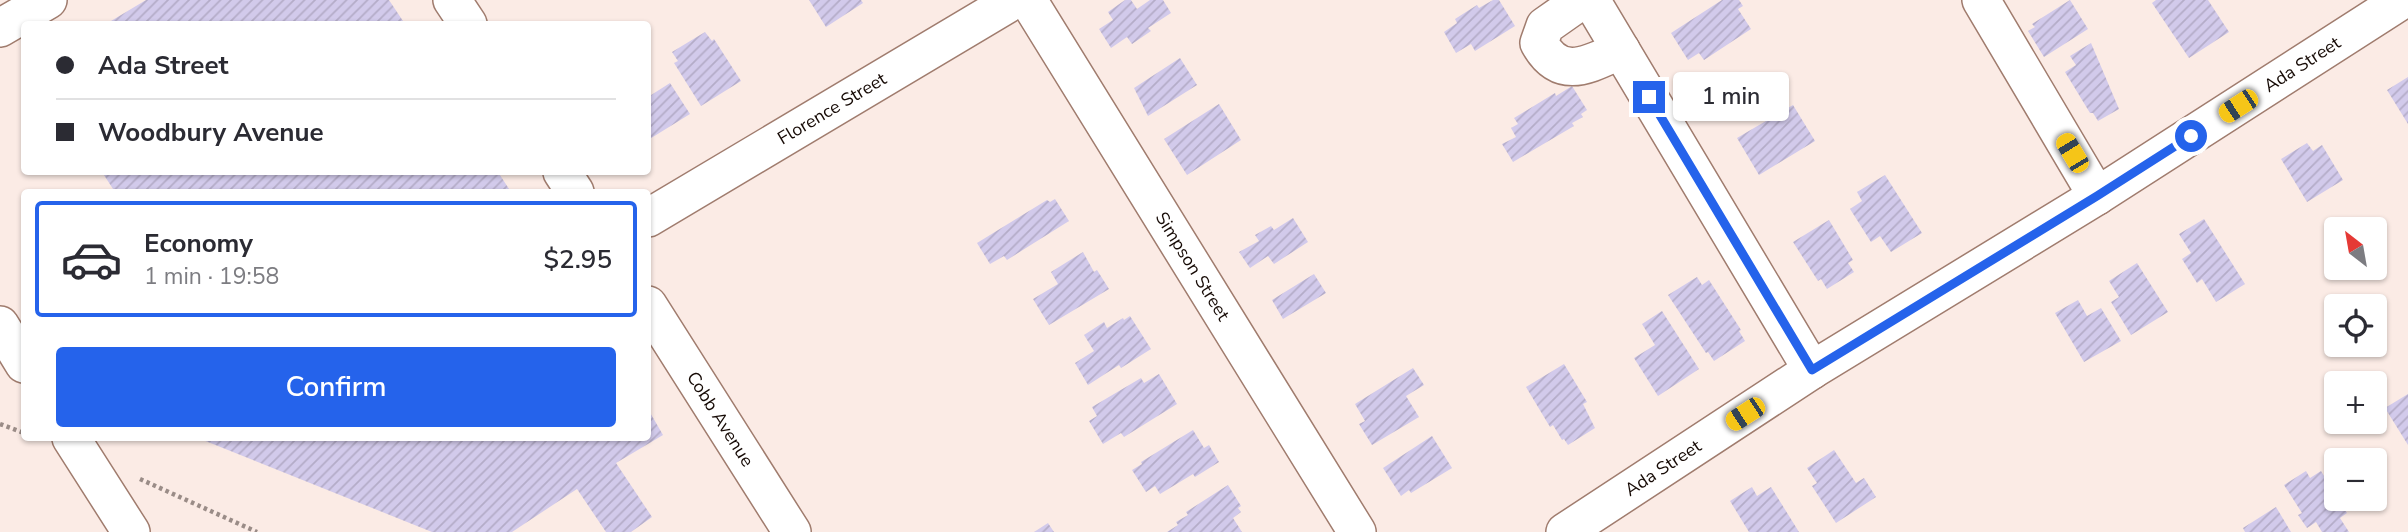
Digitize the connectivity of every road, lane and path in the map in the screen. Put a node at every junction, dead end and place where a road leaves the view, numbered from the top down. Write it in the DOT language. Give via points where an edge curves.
graph roads {
  1 [pos="48,0"];
  2 [pos="452,0"];
  3 [pos="1014,0"];
  4 [pos="1028,0"];
  5 [pos="1582,0"];
  6 [pos="1591,0"];
  7 [pos="1981,0"];
  8 [pos="2402,0"];
  9 [pos="466,21"];
  10 [pos="0,28"];
  11 [pos="1621,50"];
  12 [pos="2097,196"];
  13 [pos="651,216"];
  14 [pos="651,310"];
  15 [pos="0,326"];
  16 [pos="21,359"];
  17 [pos="1812,370"];
  18 [pos="0,424"];
  19 [pos="21,432"];
  20 [pos="73,441"];
  21 [pos="131,475"];
  22 [pos="131,532"];
  23 [pos="257,532"];
  24 [pos="792,532"];
  25 [pos="1357,532"];
  26 [pos="1565,532"];
  1 -- 10 [label="street"];
  2 -- 9 [label="street"];
  3 -- 13 [label="street, Florence Street"];
  4 -- 25 [label="street, Simpson Street"];
  5 -- 11 [label="street" via="1545,26 1539,43 1546,54 1559,65 1576,68"];
  6 -- 11 [label="street"];
  7 -- 12 [label="street"];
  8 -- 12 [label="street, Ada Street"];
  11 -- 17 [label="street"];
  12 -- 17 [label="street, Ada Street"];
  14 -- 24 [label="street, Cobb Avenue"];
  15 -- 16 [label="street"];
  17 -- 26 [label="street, Ada Street"];
  18 -- 19 [label="path"];
  20 -- 22 [label="street"];
  21 -- 23 [label="path"];
}
